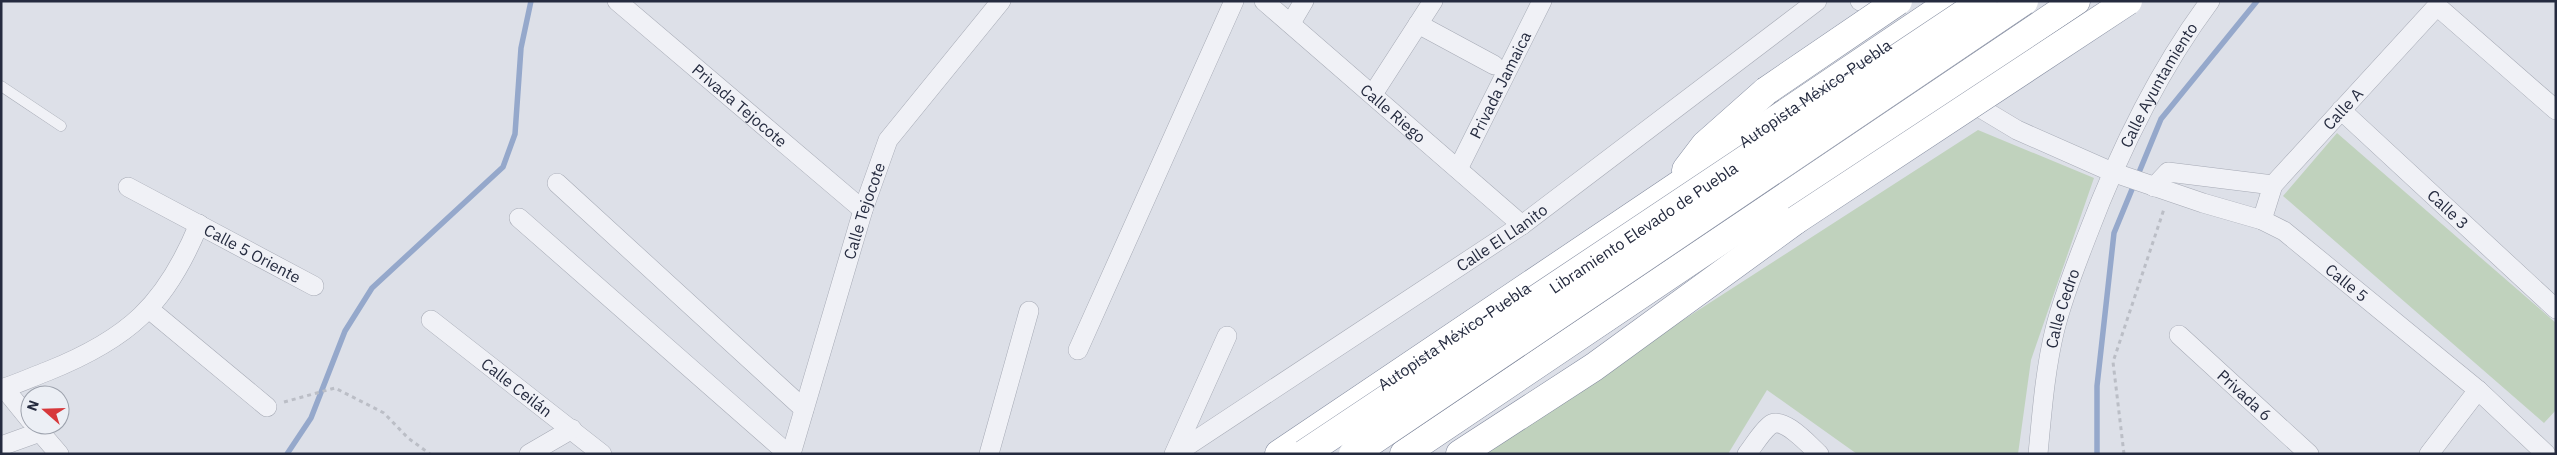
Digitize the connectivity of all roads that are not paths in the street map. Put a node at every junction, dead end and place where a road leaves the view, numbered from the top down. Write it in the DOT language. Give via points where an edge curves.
graph roads {
  1 [pos="617,1"];
  2 [pos="1000,1"];
  3 [pos="1234,1"];
  4 [pos="1264,1"];
  5 [pos="1304,1"];
  6 [pos="1432,1"];
  7 [pos="1542,1"];
  8 [pos="1817,1"];
  9 [pos="1898,1"];
  10 [pos="1952,1"];
  11 [pos="1983,1"];
  12 [pos="2024,1"];
  13 [pos="2076,1"];
  14 [pos="2128,1"];
  15 [pos="2210,1"];
  16 [pos="1290,24"];
  17 [pos="1418,24"];
  18 [pos="1494,65"];
  19 [pos="1,86"];
  20 [pos="1373,94"];
  21 [pos="1982,109"];
  22 [pos="2341,110"];
  23 [pos="2556,110"];
  24 [pos="61,126"];
  25 [pos="1458,169"];
  26 [pos="2117,174"];
  27 [pos="557,183"];
  28 [pos="2273,185"];
  29 [pos="128,187"];
  30 [pos="2158,188"];
  31 [pos="1672,189"];
  32 [pos="863,210"];
  33 [pos="519,218"];
  34 [pos="2262,220"];
  35 [pos="199,224"];
  36 [pos="1522,225"];
  37 [pos="314,286"];
  38 [pos="149,309"];
  39 [pos="2556,309"];
  40 [pos="1029,311"];
  41 [pos="431,320"];
  42 [pos="1227,336"];
  43 [pos="2179,336"];
  44 [pos="1078,350"];
  45 [pos="3,388"];
  46 [pos="2478,390"];
  47 [pos="273,406"];
  48 [pos="20,408"];
  49 [pos="804,409"];
  50 [pos="572,429"];
  51 [pos="20,435"];
  52 [pos="43,435"];
  53 [pos="1,446"];
  54 [pos="60,454"];
  55 [pos="530,454"];
  56 [pos="602,454"];
  57 [pos="790,454"];
  58 [pos="989,454"];
  59 [pos="1174,454"];
  60 [pos="1279,454"];
  61 [pos="1304,454"];
  62 [pos="1353,454"];
  63 [pos="1404,454"];
  64 [pos="1460,454"];
  65 [pos="1747,454"];
  66 [pos="1819,454"];
  67 [pos="2038,454"];
  68 [pos="2309,454"];
  69 [pos="2429,454"];
  70 [pos="2546,454"];
  1 -- 32 [label="street, Privada Tejocote"];
  2 -- 32 [label="street, Calle Tejocote" via="888,140"];
  3 -- 44 [label="street"];
  4 -- 16 [label="street, Calle Riego"];
  5 -- 16 [label="street"];
  6 -- 17 [label="street"];
  7 -- 25 [label="street, Privada Jamaica"];
  8 -- 36 [label="street, Calle El Llanito"];
  9 -- 31 [label="highway, bridge" via="1766,91 1705,145"];
  10 -- 31 [label="highway, Autopista México-Puebla"];
  11 -- 61 [label="highway, Libramiento Elevado de Puebla, bridge"];
  12 -- 62 [label="highway, Libramiento Elevado de Puebla, bridge"];
  13 -- 63 [label="highway"];
  14 -- 64 [label="highway, bridge" via="1796,220 1594,367"];
  15 -- 26 [label="street, Calle Ayuntamiento" via="2150,96"];
  16 -- 20 [label="street, Calle Riego"];
  17 -- 18 [label="street"];
  17 -- 20 [label="street"];
  19 -- 24 [label="lane"];
  20 -- 25 [label="street, Calle Riego"];
  21 -- 26 [label="street, Calle 5" via="2017,130"];
  22 -- 23 [label="street, Calle A" via="2437,6"];
  22 -- 28 [label="street, Calle A"];
  22 -- 39 [label="street, Calle 3"];
  25 -- 36 [label="street, Calle Riego"];
  26 -- 30 [label="street, Calle 5"];
  26 -- 67 [label="street, Calle Cedro" via="2065,294 2045,384"];
  27 -- 49 [label="street"];
  28 -- 30 [label="street" via="2168,172"];
  28 -- 34 [label="street, Calle A"];
  29 -- 35 [label="street"];
  30 -- 34 [label="street, Calle 5"];
  31 -- 60 [label="highway, Autopista México-Puebla"];
  32 -- 49 [label="street, Calle Tejocote"];
  33 -- 57 [label="street"];
  34 -- 46 [label="street, Calle 5" via="2284,231"];
  35 -- 37 [label="street, Calle 5 Oriente"];
  35 -- 38 [label="street, Calle 5 Oriente" via="176,272"];
  36 -- 59 [label="street, Calle El Llanito"];
  38 -- 45 [label="street, Calle 5 Oriente" via="120,335 97,349"];
  38 -- 47 [label="street"];
  40 -- 58 [label="street"];
  41 -- 50 [label="street, Calle Ceilán"];
  42 -- 59 [label="street"];
  43 -- 68 [label="street, Privada 6"];
  45 -- 48 [label="street"];
  46 -- 69 [label="street"];
  46 -- 70 [label="street, Calle 5"];
  49 -- 57 [label="street, Calle Tejocote"];
  50 -- 55 [label="street"];
  50 -- 56 [label="street, Calle Ceilán"];
  51 -- 53 [label="street"];
  52 -- 54 [label="street"];
  65 -- 66 [label="street" via="1770,425 1778,422 1786,425"];
}
